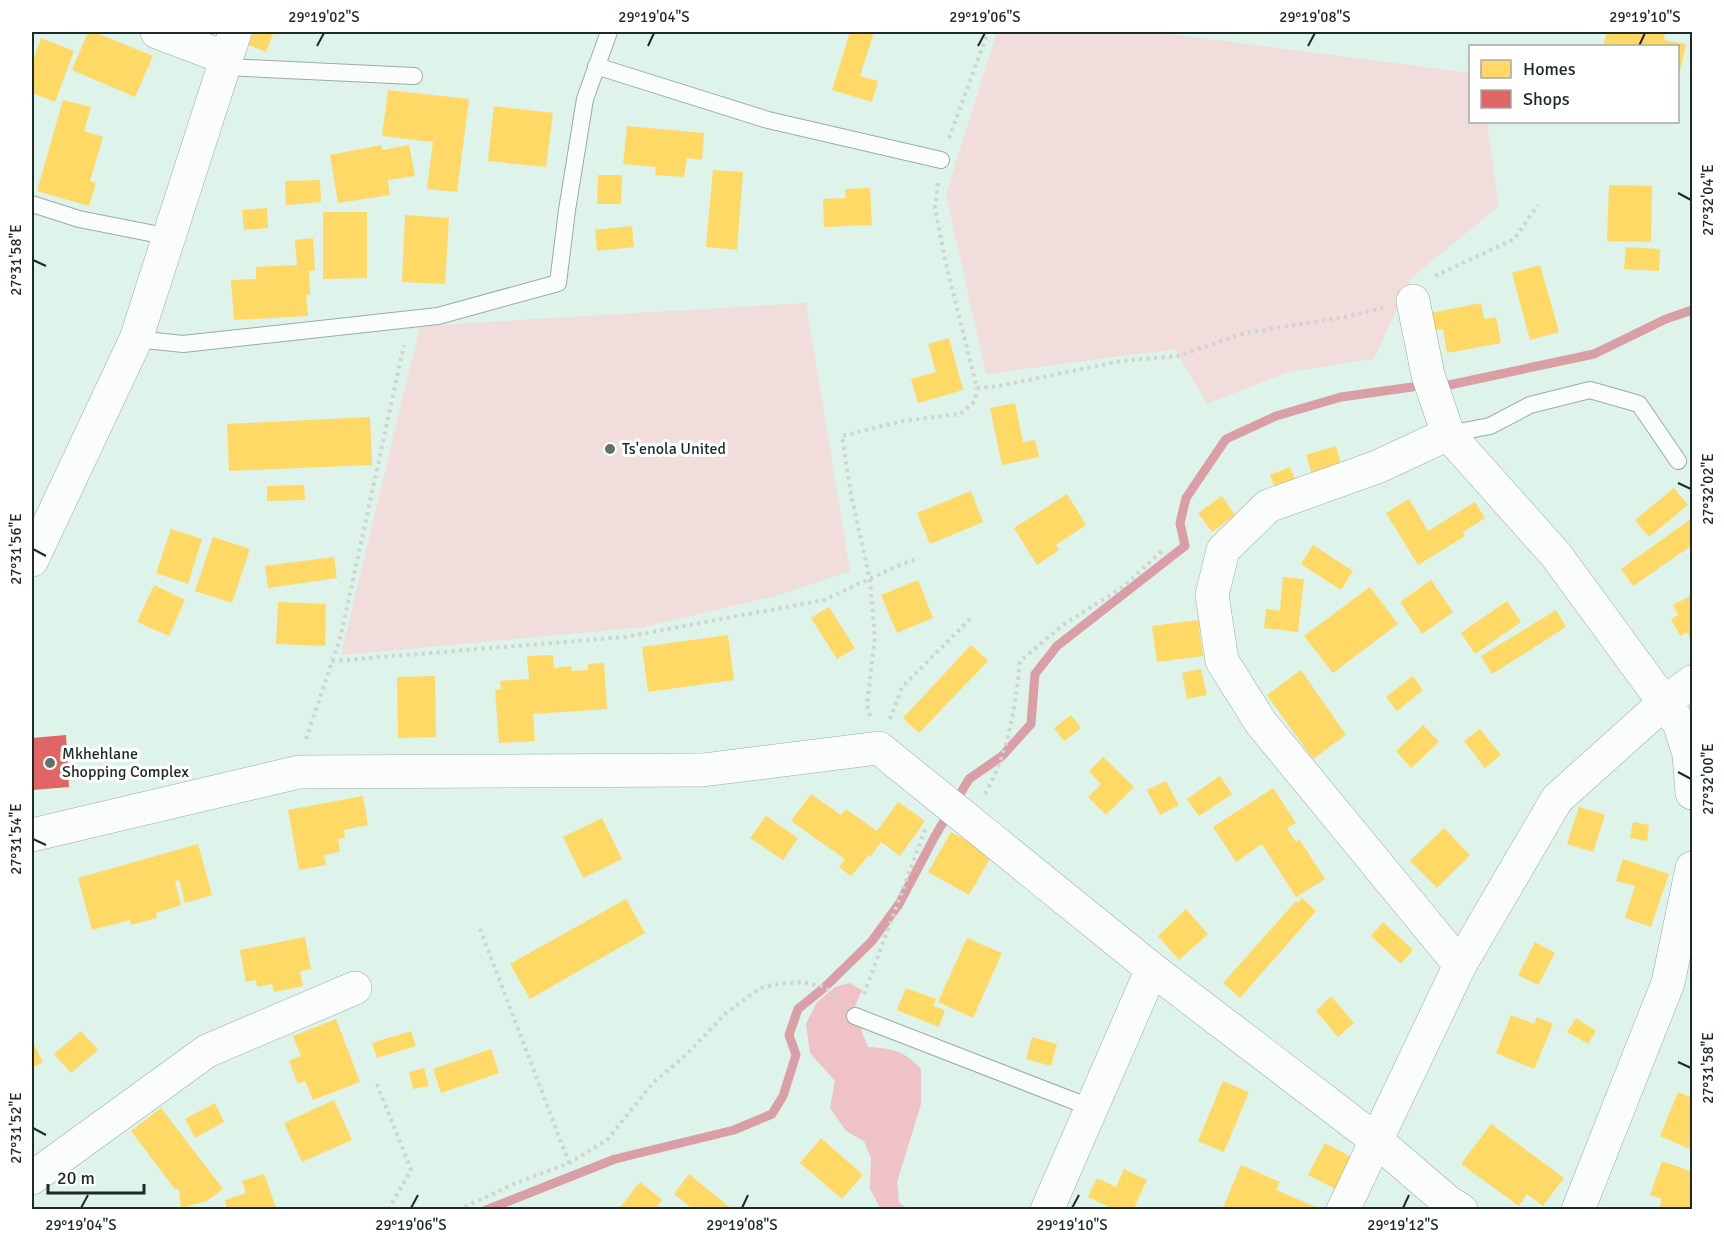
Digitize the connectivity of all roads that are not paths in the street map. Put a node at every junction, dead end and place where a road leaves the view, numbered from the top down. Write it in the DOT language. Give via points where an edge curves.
graph roads {
  1 [pos="157,32"];
  2 [pos="609,32"];
  3 [pos="229,52"];
  4 [pos="597,66"];
  5 [pos="414,76"];
  6 [pos="941,160"];
  7 [pos="32,204"];
  8 [pos="170,237"];
  9 [pos="1413,301"];
  10 [pos="136,339"];
  11 [pos="1448,434"];
  12 [pos="1678,461"];
  13 [pos="32,560"];
  14 [pos="1692,681"];
  15 [pos="1664,703"];
  16 [pos="1692,793"];
  17 [pos="32,835"];
  18 [pos="1692,868"];
  19 [pos="1460,965"];
  20 [pos="1152,969"];
  21 [pos="355,988"];
  22 [pos="855,1016"];
  23 [pos="1092,1108"];
  24 [pos="1376,1140"];
  25 [pos="32,1178"];
  26 [pos="1047,1209"];
  27 [pos="1343,1209"];
  28 [pos="1461,1209"];
  29 [pos="1578,1209"];
  1 -- 3 [label="street"];
  2 -- 4 [label="lane"];
  3 -- 5 [label="lane"];
  3 -- 8 [label="street"];
  4 -- 6 [label="lane" via="768,120"];
  4 -- 10 [label="lane" via="585,99 558,283 438,316 183,344"];
  7 -- 8 [label="lane" via="79,219"];
  8 -- 10 [label="street"];
  9 -- 11 [label="street" via="1428,375"];
  10 -- 13 [label="street"];
  11 -- 12 [label="lane" via="1490,426 1530,405 1590,390 1639,404"];
  11 -- 15 [label="street" via="1556,555"];
  11 -- 19 [label="street" via="1377,467 1268,506 1223,550 1212,595 1222,661 1261,723"];
  14 -- 15 [label="street"];
  15 -- 16 [label="street" via="1679,723 1689,754"];
  15 -- 19 [label="street" via="1557,799"];
  17 -- 20 [label="street" via="299,772 703,770 879,748"];
  18 -- 29 [label="street" via="1668,983"];
  19 -- 24 [label="street"];
  20 -- 23 [label="street"];
  20 -- 24 [label="street"];
  21 -- 25 [label="street" via="207,1051"];
  22 -- 23 [label="lane"];
  23 -- 26 [label="street"];
  24 -- 27 [label="street"];
  24 -- 28 [label="street"];
}
